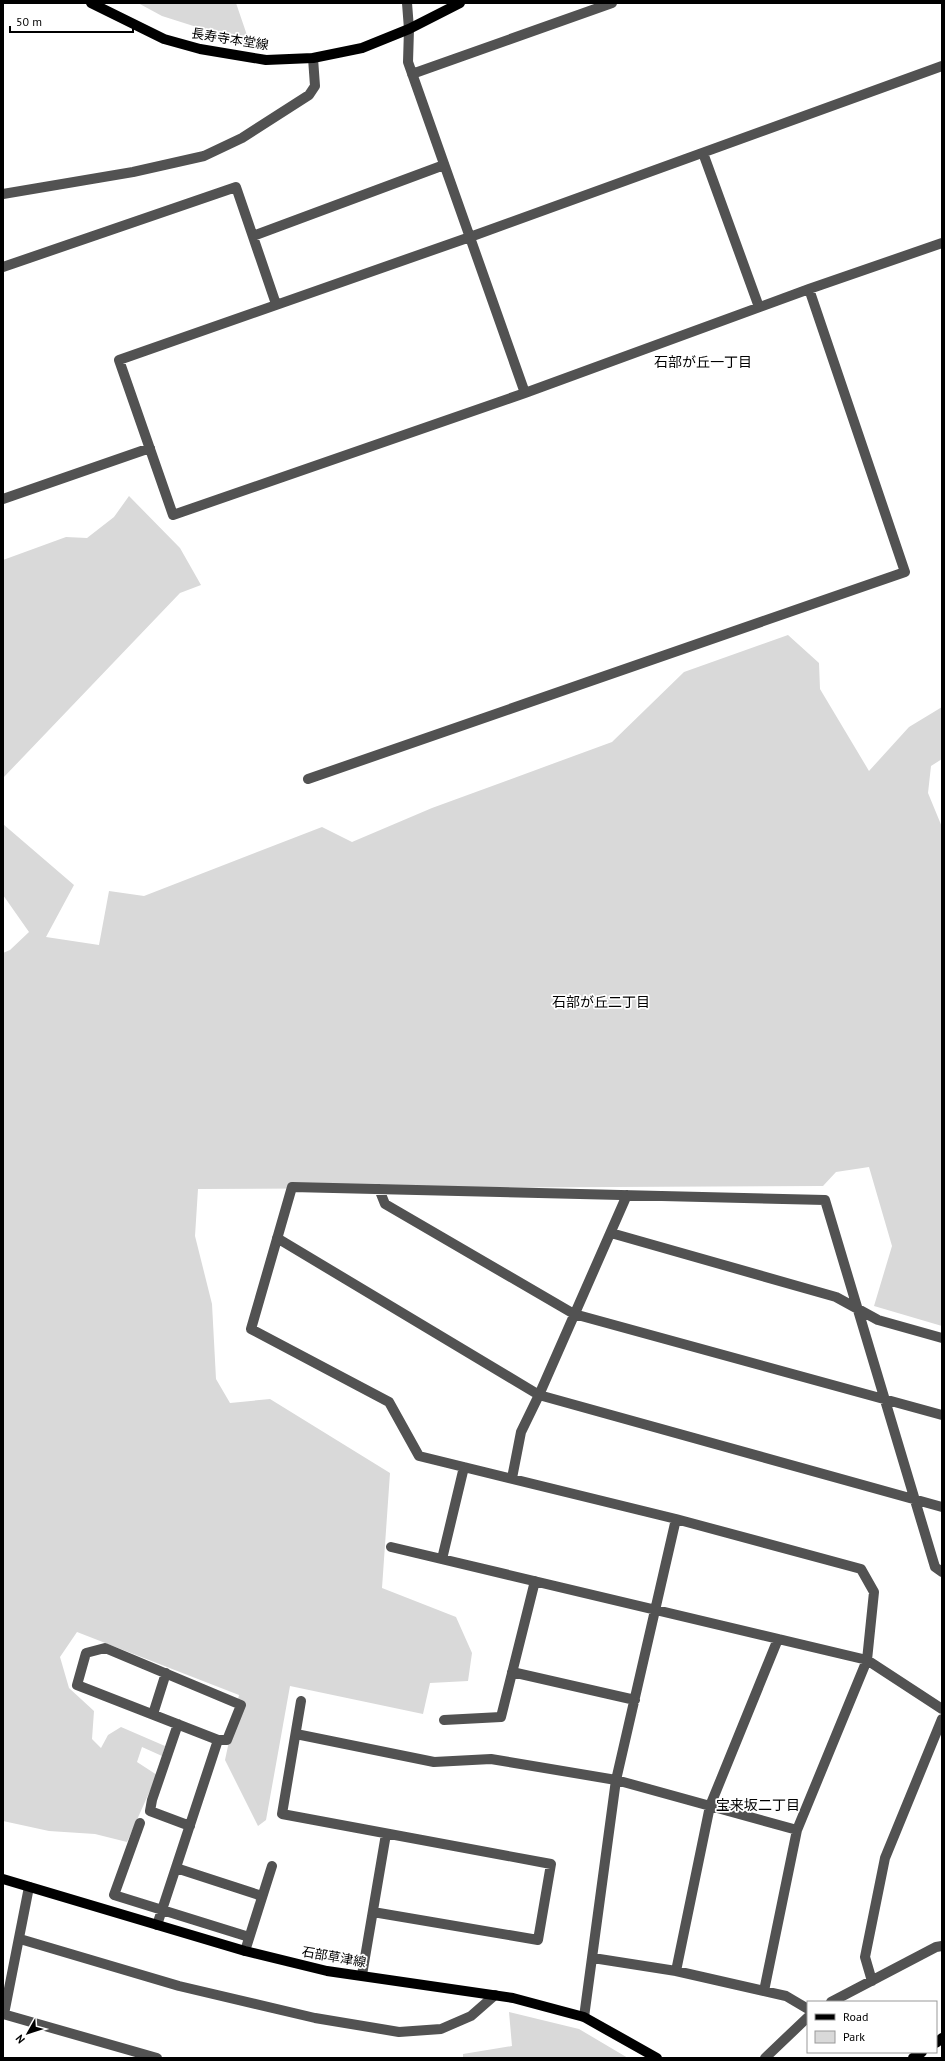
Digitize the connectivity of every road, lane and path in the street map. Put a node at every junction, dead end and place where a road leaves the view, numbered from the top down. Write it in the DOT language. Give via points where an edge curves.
graph roads {
  1 [pos="90,3"];
  2 [pos="407,3"];
  3 [pos="460,3"];
  4 [pos="612,3"];
  5 [pos="409,29"];
  6 [pos="313,58"];
  7 [pos="942,66"];
  8 [pos="412,74"];
  9 [pos="703,153"];
  10 [pos="444,164"];
  11 [pos="3,194"];
  12 [pos="253,236"];
  13 [pos="470,237"];
  14 [pos="942,243"];
  15 [pos="3,267"];
  16 [pos="809,289"];
  17 [pos="276,304"];
  18 [pos="759,307"];
  19 [pos="525,393"];
  20 [pos="150,448"];
  21 [pos="3,499"];
  22 [pos="308,779"];
  23 [pos="379,1189"];
  24 [pos="628,1195"];
  25 [pos="610,1233"];
  26 [pos="277,1238"];
  27 [pos="858,1309"];
  28 [pos="574,1314"];
  29 [pos="942,1338"];
  30 [pos="540,1395"];
  31 [pos="885,1399"];
  32 [pos="942,1415"];
  33 [pos="464,1467"];
  34 [pos="512,1478"];
  35 [pos="914,1499"];
  36 [pos="942,1507"];
  37 [pos="676,1519"];
  38 [pos="391,1546"];
  39 [pos="442,1559"];
  40 [pos="942,1572"];
  41 [pos="535,1581"];
  42 [pos="655,1610"];
  43 [pos="778,1639"];
  44 [pos="867,1660"];
  45 [pos="512,1672"];
  46 [pos="166,1673"];
  47 [pos="635,1700"];
  48 [pos="301,1701"];
  49 [pos="942,1709"];
  50 [pos="153,1714"];
  51 [pos="942,1719"];
  52 [pos="444,1720"];
  53 [pos="178,1724"];
  54 [pos="296,1734"];
  55 [pos="218,1740"];
  56 [pos="616,1780"];
  57 [pos="710,1806"];
  58 [pos="140,1823"];
  59 [pos="190,1826"];
  60 [pos="797,1830"];
  61 [pos="386,1834"];
  62 [pos="272,1866"];
  63 [pos="176,1868"];
  64 [pos="3,1879"];
  65 [pos="29,1887"];
  66 [pos="262,1896"];
  67 [pos="161,1911"];
  68 [pos="373,1912"];
  69 [pos="157,1925"];
  70 [pos="250,1937"];
  71 [pos="20,1939"];
  72 [pos="942,1946"];
  73 [pos="245,1951"];
  74 [pos="593,1958"];
  75 [pos="676,1971"];
  76 [pos="362,1975"];
  77 [pos="872,1981"];
  78 [pos="764,1991"];
  79 [pos="495,1995"];
  80 [pos="833,2001"];
  81 [pos="807,2008"];
  82 [pos="4,2014"];
  83 [pos="584,2017"];
  84 [pos="807,2017"];
  85 [pos="157,2058"];
  86 [pos="656,2058"];
  87 [pos="765,2058"];
  1 -- 6 [label="main road, 長寿寺本堂線" via="164,39 200,49 266,60"];
  2 -- 5 [label="street"];
  3 -- 5 [label="main road, 長寿寺本堂線"];
  4 -- 8 [label="street"];
  5 -- 6 [label="main road, 長寿寺本堂線" via="362,48"];
  5 -- 8 [label="street" via="408,62"];
  6 -- 11 [label="street" via="315,86 309,95 242,138 204,156 133,172"];
  7 -- 9 [label="street"];
  8 -- 10 [label="street"];
  9 -- 13 [label="street"];
  9 -- 18 [label="street"];
  10 -- 12 [label="street"];
  10 -- 13 [label="street"];
  12 -- 15 [label="street" via="236,187"];
  12 -- 17 [label="street"];
  13 -- 17 [label="street"];
  13 -- 19 [label="street"];
  14 -- 16 [label="street"];
  16 -- 18 [label="street"];
  16 -- 22 [label="street" via="905,572"];
  17 -- 20 [label="street" via="119,360"];
  18 -- 19 [label="street"];
  19 -- 20 [label="street" via="173,515"];
  20 -- 21 [label="street"];
  23 -- 24 [label="street"];
  23 -- 26 [label="street" via="292,1187"];
  23 -- 28 [label="street" via="385,1204"];
  24 -- 25 [label="street"];
  24 -- 27 [label="street" via="825,1200"];
  25 -- 27 [label="street" via="836,1297"];
  25 -- 28 [label="street"];
  26 -- 30 [label="street"];
  26 -- 33 [label="street" via="251,1329 388,1402 419,1456"];
  27 -- 29 [label="street" via="878,1320"];
  27 -- 31 [label="street"];
  28 -- 30 [label="street"];
  28 -- 31 [label="street"];
  30 -- 34 [label="street" via="521,1432"];
  30 -- 35 [label="street"];
  31 -- 32 [label="street"];
  31 -- 35 [label="street"];
  33 -- 34 [label="street"];
  33 -- 39 [label="street"];
  34 -- 37 [label="street"];
  35 -- 36 [label="street"];
  35 -- 40 [label="street" via="936,1567"];
  37 -- 42 [label="street"];
  37 -- 44 [label="street" via="862,1569 874,1592"];
  38 -- 39 [label="street"];
  39 -- 41 [label="street"];
  41 -- 42 [label="street"];
  41 -- 45 [label="street"];
  42 -- 43 [label="street"];
  42 -- 47 [label="street"];
  43 -- 44 [label="street"];
  43 -- 57 [label="street"];
  44 -- 49 [label="street"];
  44 -- 60 [label="street"];
  45 -- 47 [label="street"];
  45 -- 52 [label="street" via="501,1717"];
  46 -- 50 [label="street"];
  46 -- 50 [label="street" via="105,1648 86,1653 78,1685"];
  46 -- 55 [label="street" via="241,1705 227,1740"];
  47 -- 56 [label="street"];
  48 -- 54 [label="street"];
  50 -- 53 [label="street"];
  51 -- 77 [label="street" via="885,1858 865,1957"];
  53 -- 55 [label="street"];
  53 -- 59 [label="street" via="150,1811"];
  54 -- 56 [label="street" via="434,1762 491,1759"];
  54 -- 61 [label="street" via="282,1814"];
  55 -- 59 [label="street"];
  56 -- 57 [label="street"];
  56 -- 74 [label="street"];
  57 -- 60 [label="street"];
  57 -- 75 [label="street"];
  58 -- 67 [label="street" via="114,1895"];
  59 -- 63 [label="street"];
  60 -- 78 [label="street"];
  61 -- 68 [label="street"];
  61 -- 68 [label="street" via="551,1864 538,1940"];
  62 -- 66 [label="street"];
  63 -- 66 [label="street"];
  63 -- 67 [label="street"];
  64 -- 65 [label="main road, 石部草津線"];
  65 -- 69 [label="main road, 石部草津線"];
  65 -- 71 [label="street"];
  66 -- 70 [label="street"];
  67 -- 69 [label="street"];
  67 -- 70 [label="street"];
  68 -- 76 [label="street"];
  69 -- 73 [label="main road, 石部草津線"];
  70 -- 73 [label="street"];
  71 -- 79 [label="street" via="179,1986 315,2018 399,2032 440,2028 471,2016"];
  71 -- 82 [label="street"];
  72 -- 77 [label="street"];
  73 -- 76 [label="main road, 石部草津線" via="327,1971"];
  74 -- 75 [label="street"];
  74 -- 83 [label="street"];
  75 -- 78 [label="street"];
  76 -- 79 [label="main road, 石部草津線"];
  77 -- 80 [label="street"];
  78 -- 81 [label="street" via="786,1996"];
  79 -- 83 [label="main road, 石部草津線"];
  82 -- 85 [label="street"];
  83 -- 86 [label="main road, 石部草津線"];
  84 -- 87 [label="street"];
}
